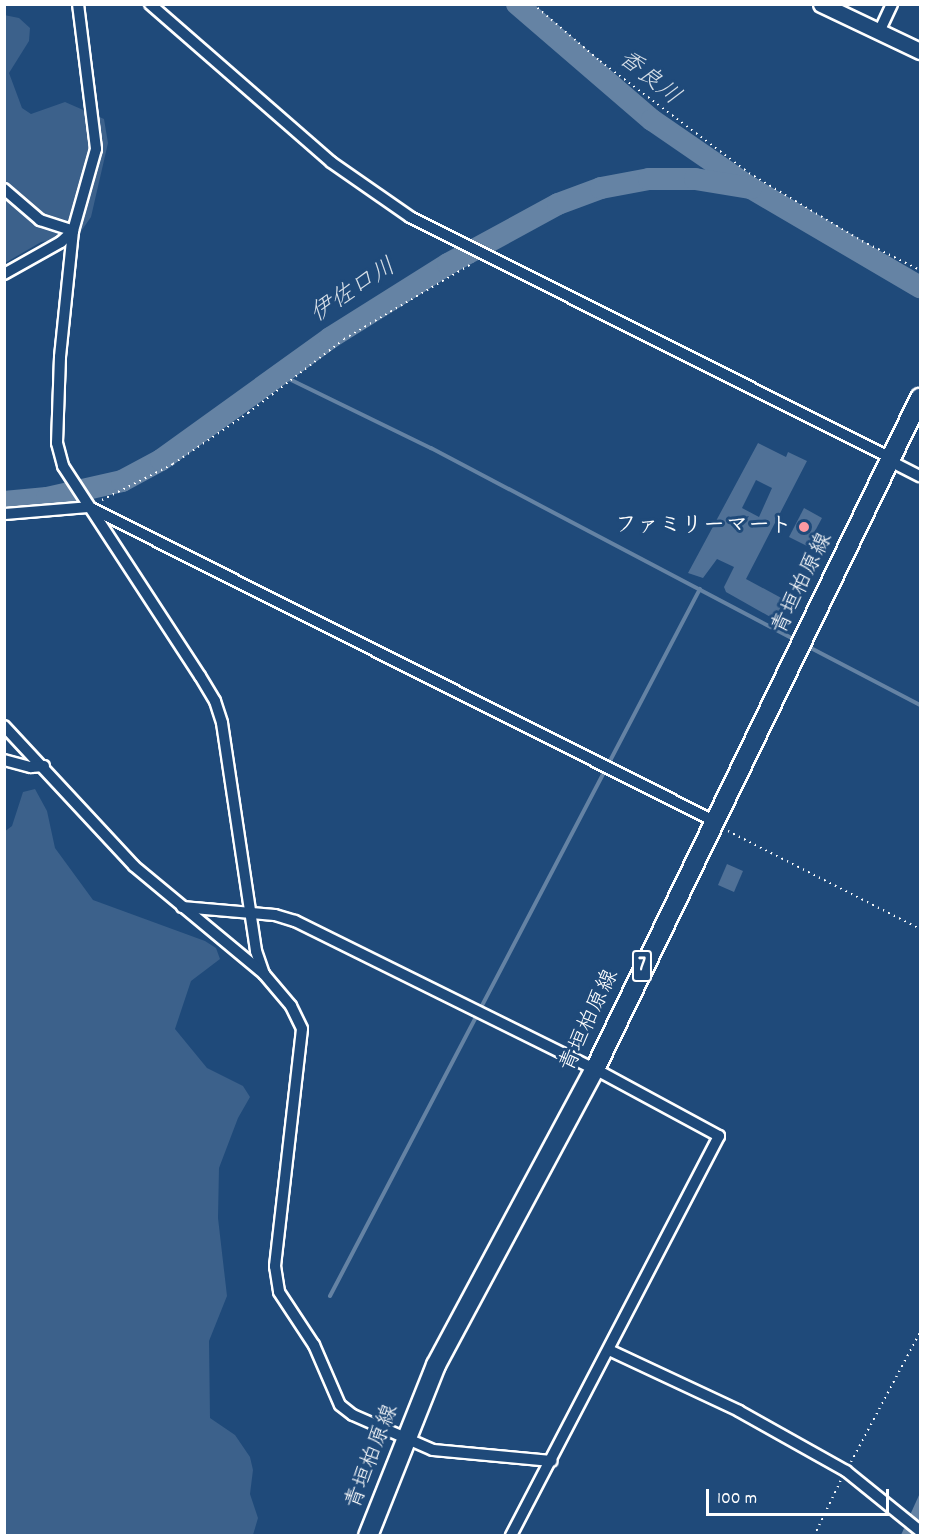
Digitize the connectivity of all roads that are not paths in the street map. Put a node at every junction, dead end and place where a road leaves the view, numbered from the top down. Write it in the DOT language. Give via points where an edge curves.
graph roads {
  1 [pos="78,4"];
  2 [pos="150,4"];
  3 [pos="821,4"];
  4 [pos="892,4"];
  5 [pos="879,32"];
  6 [pos="921,51"];
  7 [pos="4,189"];
  8 [pos="73,231"];
  9 [pos="4,274"];
  10 [pos="921,398"];
  11 [pos="890,460"];
  12 [pos="921,476"];
  13 [pos="89,507"];
  14 [pos="4,514"];
  15 [pos="4,726"];
  16 [pos="4,760"];
  17 [pos="44,766"];
  18 [pos="713,822"];
  19 [pos="182,907"];
  20 [pos="249,913"];
  21 [pos="264,974"];
  22 [pos="595,1069"];
  23 [pos="609,1350"];
  24 [pos="405,1438"];
  25 [pos="550,1461"];
  26 [pos="921,1531"];
  27 [pos="368,1536"];
  28 [pos="511,1536"];
  1 -- 8 [label="street" via="96,149"];
  2 -- 11 [label="street" via="331,162 410,217"];
  3 -- 5 [label="main road"];
  4 -- 5 [label="street"];
  5 -- 6 [label="main road"];
  7 -- 8 [label="street" via="40,220"];
  8 -- 9 [label="street"];
  8 -- 13 [label="street" via="55,421 63,466"];
  10 -- 11 [label="main road, 青垣柏原線 / 7"];
  11 -- 12 [label="street"];
  11 -- 18 [label="main road, 青垣柏原線 / 7"];
  13 -- 14 [label="street"];
  13 -- 18 [label="street"];
  13 -- 20 [label="street" via="215,701"];
  15 -- 17 [label="street"];
  16 -- 17 [label="street"];
  17 -- 19 [label="street" via="134,866"];
  18 -- 22 [label="main road, 青垣柏原線 / 7"];
  19 -- 20 [label="street"];
  19 -- 21 [label="street"];
  20 -- 21 [label="street"];
  20 -- 22 [label="street" via="296,921"];
  21 -- 24 [label="street" via="291,1006 302,1029 275,1277 279,1292 314,1345 340,1405 353,1415"];
  22 -- 23 [label="street" via="719,1136"];
  22 -- 24 [label="main road, 青垣柏原線 / 7" via="436,1365"];
  23 -- 25 [label="street"];
  23 -- 26 [label="street" via="739,1411 849,1473"];
  24 -- 25 [label="street" via="433,1450"];
  24 -- 27 [label="main road, 青垣柏原線 / 7"];
  25 -- 28 [label="street"];
}
